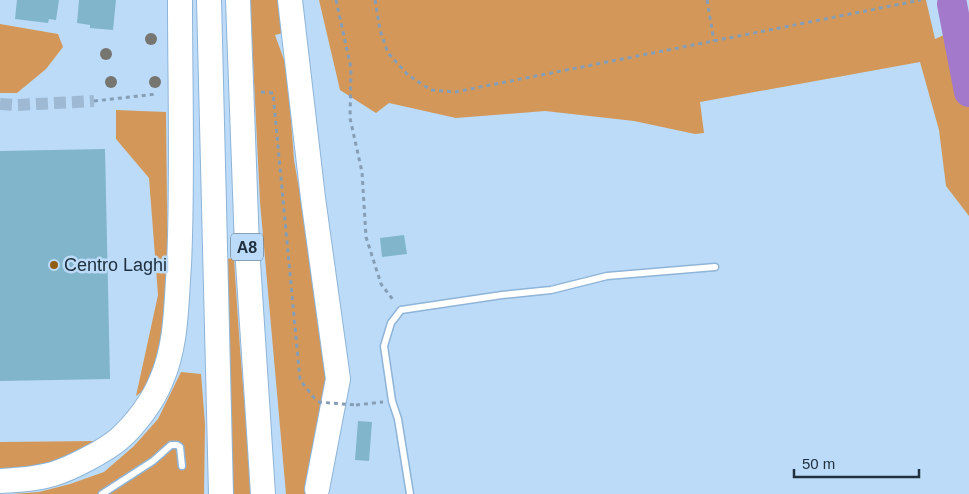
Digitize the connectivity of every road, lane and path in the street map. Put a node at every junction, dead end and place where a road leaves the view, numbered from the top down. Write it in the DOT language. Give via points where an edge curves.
graph roads {
  1 [pos="180,0"];
  2 [pos="208,0"];
  3 [pos="238,0"];
  4 [pos="290,0"];
  5 [pos="336,0"];
  6 [pos="375,0"];
  7 [pos="707,0"];
  8 [pos="922,0"];
  9 [pos="714,42"];
  10 [pos="256,92"];
  11 [pos="157,94"];
  12 [pos="94,101"];
  13 [pos="715,267"];
  14 [pos="401,310"];
  15 [pos="392,401"];
  16 [pos="182,466"];
  17 [pos="0,481"];
  18 [pos="317,489"];
  19 [pos="102,494"];
  20 [pos="221,494"];
  21 [pos="263,494"];
  22 [pos="410,494"];
  1 -- 17 [label="highway" via="180,229 172,351 161,382 136,421 119,440 53,474"];
  2 -- 20 [label="highway, A8"];
  3 -- 21 [label="highway, A8" via="247,247"];
  4 -- 18 [label="highway" via="338,380"];
  5 -- 14 [label="path" via="351,68 350,118 362,172 366,237 381,284"];
  6 -- 9 [label="path" via="388,53 408,75 431,90 455,92"];
  7 -- 9 [label="path"];
  8 -- 9 [label="path"];
  10 -- 15 [label="path, bridge" via="273,93 300,380 318,402 356,405"];
  11 -- 12 [label="path"];
  13 -- 14 [label="lane" via="607,276 551,290"];
  14 -- 15 [label="lane" via="391,323 384,346"];
  15 -- 22 [label="lane"];
  16 -- 19 [label="lane" via="180,447 172,445"];
}
